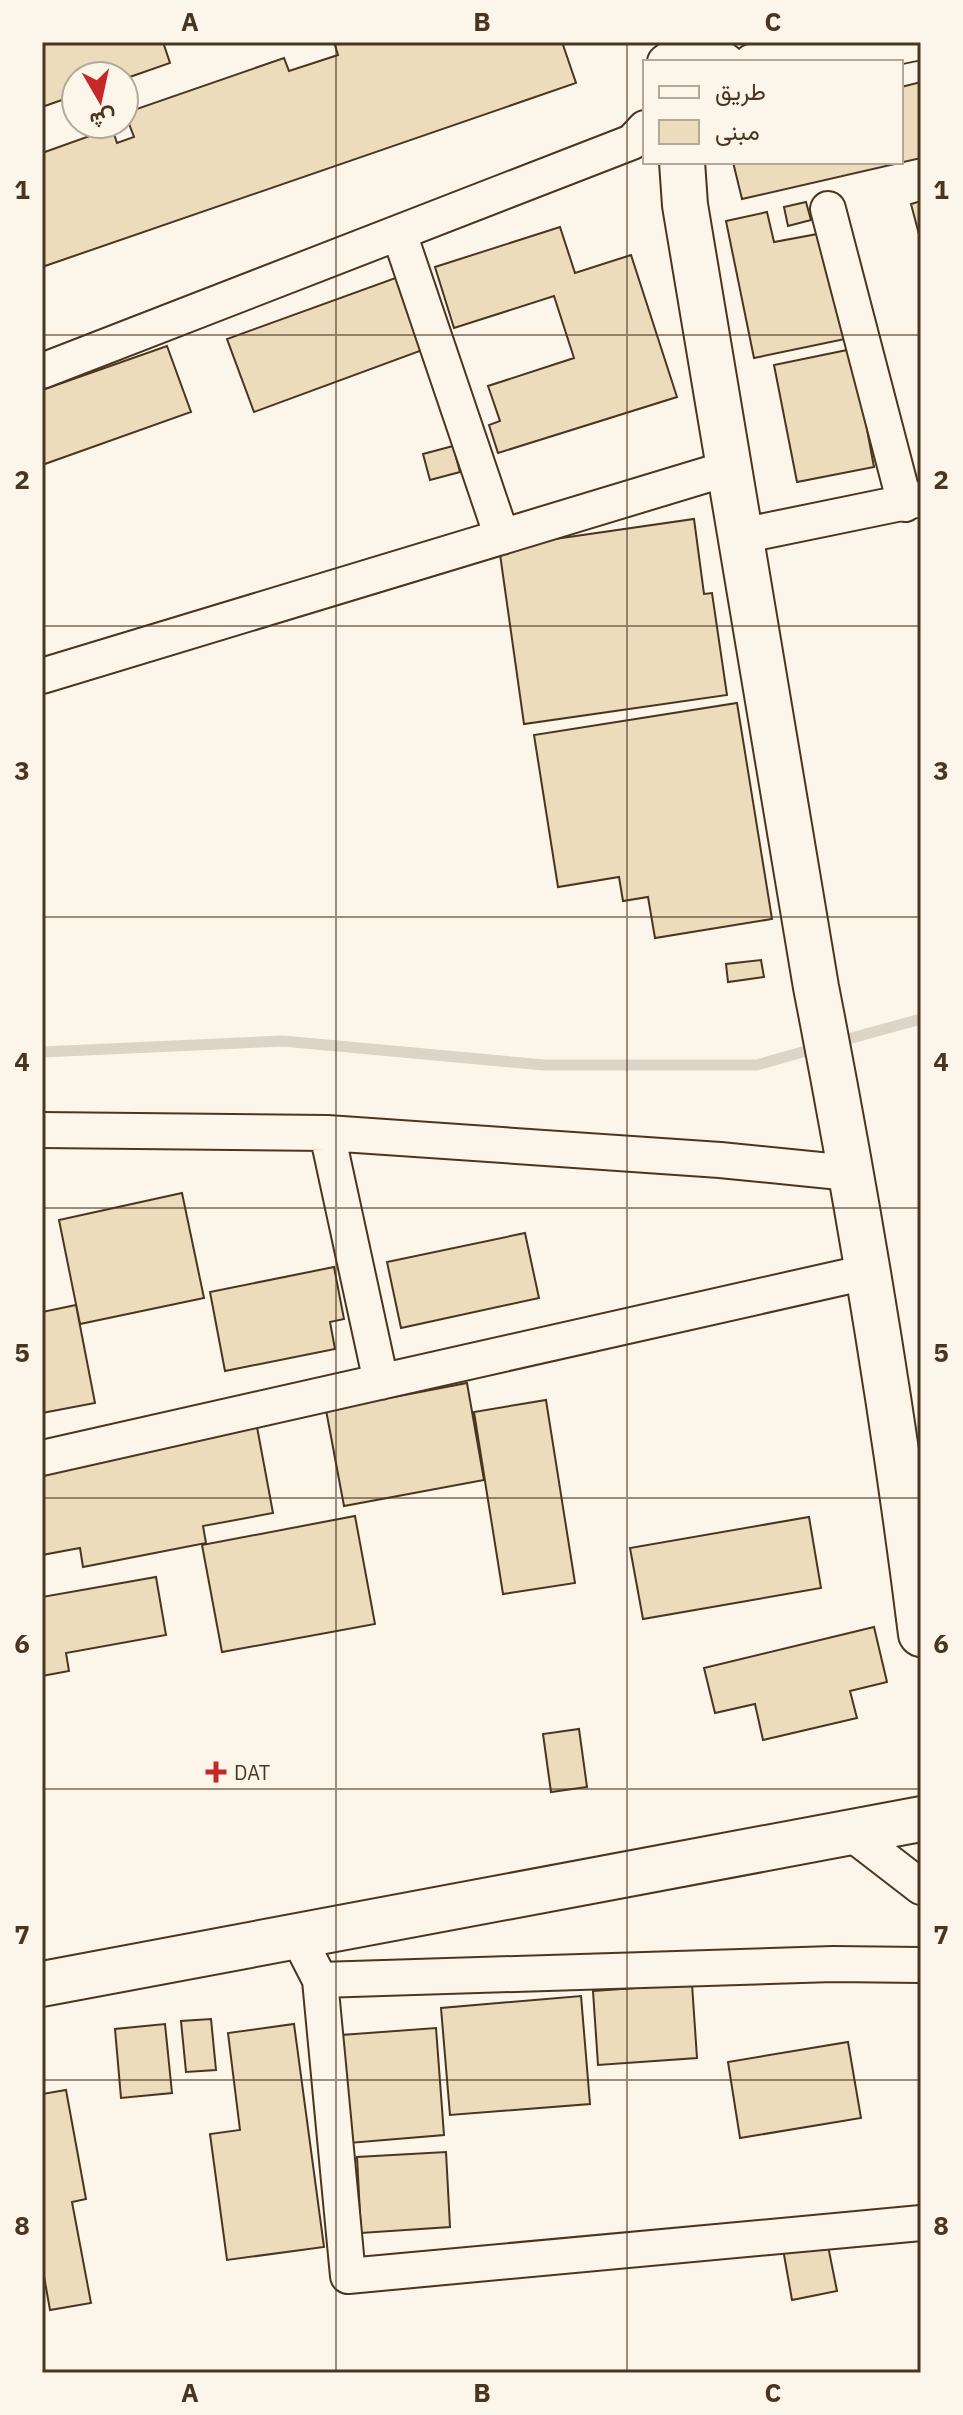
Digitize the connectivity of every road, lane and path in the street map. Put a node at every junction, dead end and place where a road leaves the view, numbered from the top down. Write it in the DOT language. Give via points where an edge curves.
graph roads {
  1 [pos="920,42"];
  2 [pos="716,52"];
  3 [pos="847,59"];
  4 [pos="667,60"];
  5 [pos="757,60"];
  6 [pos="643,130"];
  7 [pos="682,164"];
  8 [pos="828,209"];
  9 [pos="399,233"];
  10 [pos="42,371"];
  11 [pos="729,468"];
  12 [pos="913,502"];
  13 [pos="741,536"];
  14 [pos="502,537"];
  15 [pos="42,676"];
  16 [pos="42,1130"];
  17 [pos="327,1133"];
  18 [pos="850,1173"];
  19 [pos="867,1272"];
  20 [pos="381,1382"];
  21 [pos="42,1458"];
  22 [pos="921,1634"];
  23 [pos="921,1819"];
  24 [pos="851,1833"];
  25 [pos="921,1887"];
  26 [pos="298,1937"];
  27 [pos="921,1965"];
  28 [pos="320,1980"];
  29 [pos="42,1984"];
  30 [pos="921,2223"];
  1 -- 3 [label="street"];
  2 -- 4 [label="street" via="687,50"];
  3 -- 5 [label="street" via="780,53"];
  6 -- 9 [label="street" via="632,142"];
  7 -- 11 [label="street"];
  8 -- 12 [label="street"];
  9 -- 10 [label="street"];
  9 -- 14 [label="street"];
  11 -- 13 [label="street"];
  11 -- 14 [label="street"];
  12 -- 13 [label="street"];
  13 -- 18 [label="street"];
  14 -- 15 [label="street"];
  16 -- 17 [label="street"];
  17 -- 18 [label="street"];
  17 -- 20 [label="street"];
  18 -- 19 [label="street"];
  19 -- 20 [label="street"];
  19 -- 22 [label="street" via="903,1486"];
  20 -- 21 [label="street"];
  23 -- 24 [label="street"];
  24 -- 25 [label="street"];
  24 -- 26 [label="street"];
  26 -- 28 [label="street"];
  26 -- 29 [label="street"];
  27 -- 28 [label="street"];
  28 -- 30 [label="street" via="348,2276"];
}
